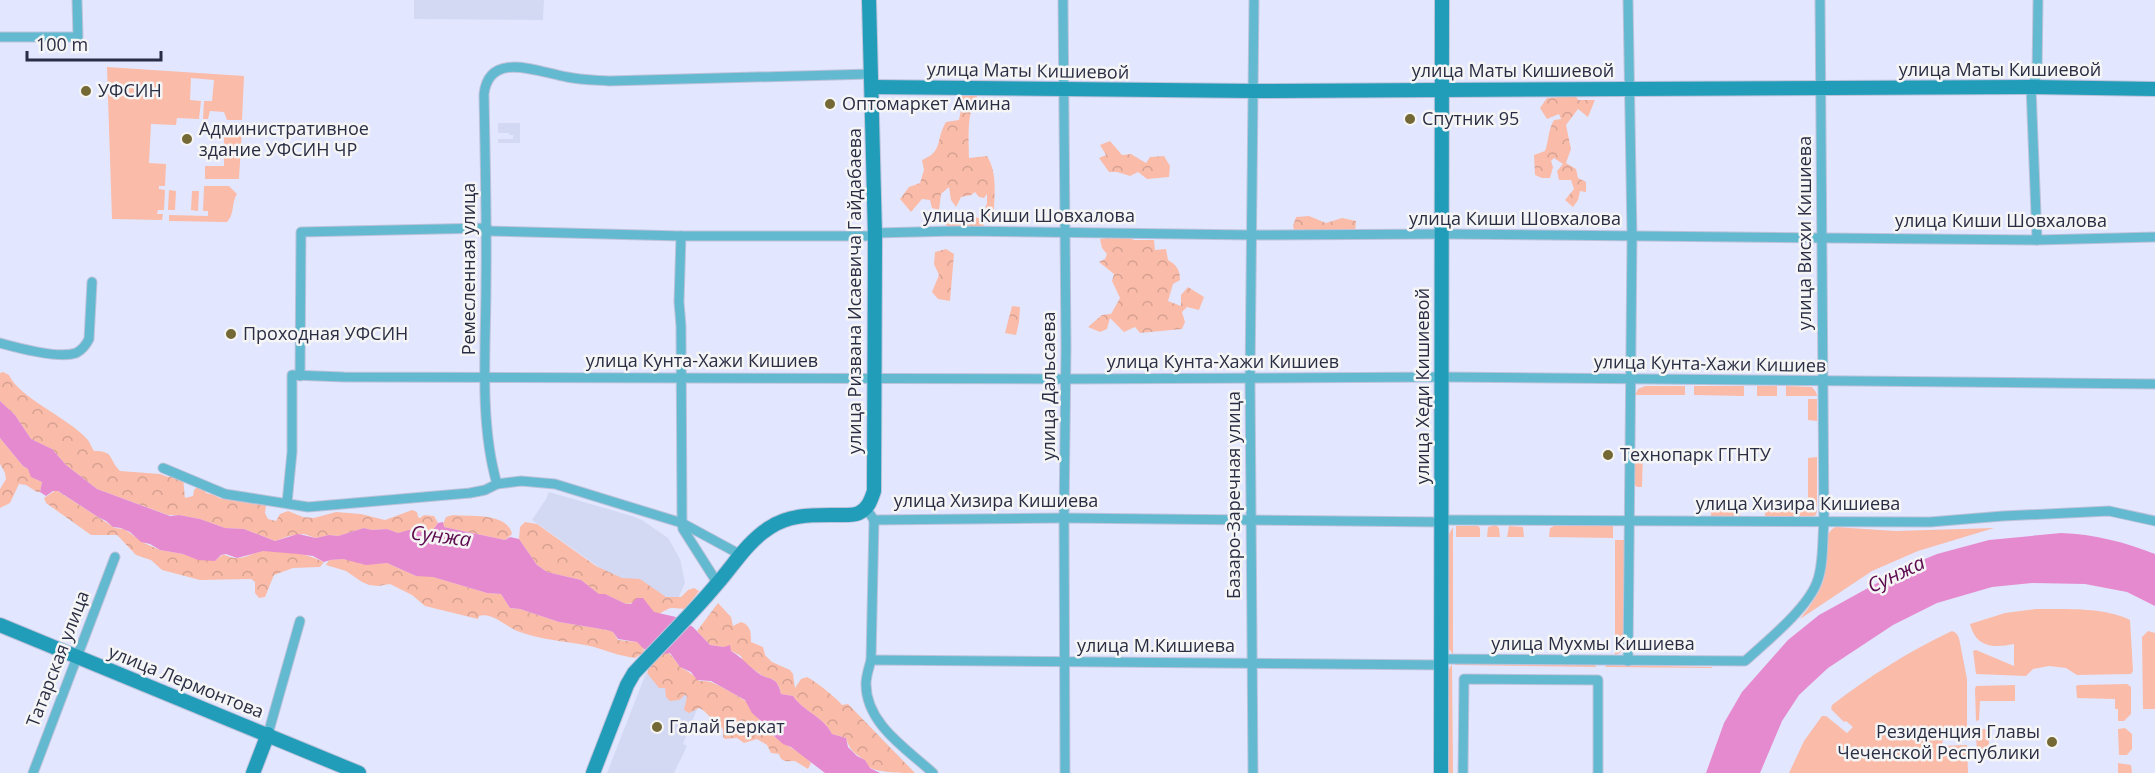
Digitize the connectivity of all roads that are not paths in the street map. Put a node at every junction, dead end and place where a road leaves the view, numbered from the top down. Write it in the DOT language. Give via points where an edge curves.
graph roads {
  1 [pos="77,0"];
  2 [pos="869,0"];
  3 [pos="1063,0"];
  4 [pos="1254,0"];
  5 [pos="1442,0"];
  6 [pos="1629,0"];
  7 [pos="1820,0"];
  8 [pos="2038,0"];
  9 [pos="0,37"];
  10 [pos="510,66"];
  11 [pos="871,81"];
  12 [pos="2031,87"];
  13 [pos="1630,88"];
  14 [pos="1821,88"];
  15 [pos="1441,89"];
  16 [pos="2155,89"];
  17 [pos="1063,90"];
  18 [pos="1254,91"];
  19 [pos="487,230"];
  20 [pos="1065,232"];
  21 [pos="875,234"];
  22 [pos="1440,234"];
  23 [pos="1251,235"];
  24 [pos="681,236"];
  25 [pos="1632,236"];
  26 [pos="1823,237"];
  27 [pos="2155,237"];
  28 [pos="2037,240"];
  29 [pos="92,282"];
  30 [pos="0,344"];
  31 [pos="296,375"];
  32 [pos="485,377"];
  33 [pos="1442,377"];
  34 [pos="681,378"];
  35 [pos="874,378"];
  36 [pos="1250,378"];
  37 [pos="1066,379"];
  38 [pos="1631,380"];
  39 [pos="1822,382"];
  40 [pos="2155,384"];
  41 [pos="163,468"];
  42 [pos="497,484"];
  43 [pos="287,503"];
  44 [pos="870,514"];
  45 [pos="1064,518"];
  46 [pos="1251,519"];
  47 [pos="1440,521"];
  48 [pos="2155,521"];
  49 [pos="1630,522"];
  50 [pos="1824,522"];
  51 [pos="682,523"];
  52 [pos="741,555"];
  53 [pos="115,556"];
  54 [pos="717,584"];
  55 [pos="300,621"];
  56 [pos="0,625"];
  57 [pos="77,656"];
  58 [pos="871,660"];
  59 [pos="1600,661"];
  60 [pos="1628,661"];
  61 [pos="1745,661"];
  62 [pos="1066,662"];
  63 [pos="1441,662"];
  64 [pos="1252,663"];
  65 [pos="1598,680"];
  66 [pos="268,734"];
  67 [pos="33,773"];
  68 [pos="253,773"];
  69 [pos="359,773"];
  70 [pos="593,773"];
  71 [pos="933,773"];
  72 [pos="1065,773"];
  73 [pos="1254,773"];
  74 [pos="1441,773"];
  75 [pos="1464,773"];
  76 [pos="1598,773"];
  1 -- 9 [label="street" via="78,37"];
  2 -- 11 [label="street, улица Ризвана Исаевича Гайдабаева"];
  3 -- 17 [label="street, улица Дальсаева"];
  4 -- 18 [label="street, Базаро-Заречная улица"];
  5 -- 15 [label="street, улица Хеди Кишиевой"];
  6 -- 13 [label="street"];
  7 -- 14 [label="street, улица Висхи Кишиева"];
  8 -- 12 [label="street" via="2037,75"];
  10 -- 11 [label="street, улица Маты Кишиевой" via="609,81"];
  10 -- 19 [label="street, Ремесленная улица" via="494,72 485,86"];
  11 -- 17 [label="street, улица Маты Кишиевой"];
  11 -- 21 [label="street, улица Ризвана Исаевича Гайдабаева"];
  12 -- 14 [label="street, улица Маты Кишиевой"];
  12 -- 16 [label="street, улица Маты Кишиевой"];
  12 -- 28 [label="street"];
  13 -- 14 [label="street, улица Маты Кишиевой"];
  13 -- 15 [label="street, улица Маты Кишиевой"];
  13 -- 25 [label="street"];
  14 -- 26 [label="street, улица Висхи Кишиева"];
  15 -- 18 [label="street, улица Маты Кишиевой"];
  15 -- 22 [label="street, улица Хеди Кишиевой"];
  17 -- 18 [label="street, улица Маты Кишиевой"];
  17 -- 20 [label="street, улица Дальсаева"];
  18 -- 23 [label="street, Базаро-Заречная улица"];
  19 -- 24 [label="street, улица Киши Шовхалова"];
  19 -- 31 [label="street, улица Киши Шовхалова" via="301,232"];
  19 -- 32 [label="street, Ремесленная улица"];
  20 -- 21 [label="street, улица Киши Шовхалова"];
  20 -- 23 [label="street, улица Киши Шовхалова"];
  20 -- 37 [label="street, улица Дальсаева"];
  21 -- 24 [label="street, улица Киши Шовхалова"];
  21 -- 35 [label="street, улица Ризвана Исаевича Гайдабаева"];
  22 -- 23 [label="street, улица Киши Шовхалова"];
  22 -- 25 [label="street, улица Киши Шовхалова"];
  22 -- 33 [label="street, улица Хеди Кишиевой"];
  23 -- 36 [label="street, Базаро-Заречная улица"];
  24 -- 34 [label="street"];
  25 -- 26 [label="street, улица Киши Шовхалова"];
  25 -- 38 [label="street"];
  26 -- 28 [label="street, улица Киши Шовхалова"];
  26 -- 39 [label="street, улица Висхи Кишиева"];
  27 -- 28 [label="street, улица Киши Шовхалова"];
  29 -- 30 [label="street" via="89,339 76,353 30,351"];
  31 -- 32 [label="street, улица Кунта-Хажи Кишиев"];
  31 -- 43 [label="street"];
  32 -- 34 [label="street, улица Кунта-Хажи Кишиев"];
  32 -- 42 [label="street, Ремесленная улица" via="489,449"];
  33 -- 36 [label="street, улица Кунта-Хажи Кишиев"];
  33 -- 38 [label="street, улица Кунта-Хажи Кишиев"];
  33 -- 47 [label="street, улица Хеди Кишиевой"];
  34 -- 35 [label="street, улица Кунта-Хажи Кишиев"];
  34 -- 51 [label="street"];
  35 -- 37 [label="street, улица Кунта-Хажи Кишиев"];
  35 -- 44 [label="street, улица Ризвана Исаевича Гайдабаева" via="874,491"];
  36 -- 37 [label="street, улица Кунта-Хажи Кишиев"];
  36 -- 46 [label="street, Базаро-Заречная улица"];
  37 -- 45 [label="street, улица Дальсаева"];
  38 -- 39 [label="street, улица Кунта-Хажи Кишиев"];
  38 -- 49 [label="street"];
  39 -- 40 [label="street, улица Кунта-Хажи Кишиев"];
  39 -- 50 [label="street, улица Висхи Кишиева"];
  41 -- 43 [label="street" via="225,494"];
  42 -- 43 [label="street" via="456,495 308,507"];
  42 -- 51 [label="street" via="555,484"];
  44 -- 45 [label="street, улица Хизира Кишиева"];
  44 -- 52 [label="street, улица Хизира Кишиева" via="786,519 761,534"];
  44 -- 58 [label="street, улица Ризвана Исаевича Гайдабаева"];
  45 -- 46 [label="street, улица Хизира Кишиева"];
  45 -- 62 [label="street, улица Дальсаева"];
  46 -- 47 [label="street, улица Хизира Кишиева"];
  46 -- 64 [label="street, Базаро-Заречная улица"];
  47 -- 49 [label="street, улица Хизира Кишиева"];
  47 -- 63 [label="street, улица Хеди Кишиевой"];
  48 -- 50 [label="street, улица Хизира Кишиева" via="2109,511 1930,522"];
  49 -- 50 [label="street, улица Хизира Кишиева"];
  49 -- 60 [label="street"];
  50 -- 61 [label="street, улица Висхи Кишиева" via="1820,573 1809,597"];
  51 -- 52 [label="street"];
  51 -- 54 [label="street"];
  52 -- 54 [label="street, улица Хизира Кишиева"];
  53 -- 57 [label="street, Татарская улица"];
  54 -- 70 [label="street, улица Хизира Кишиева" via="634,673"];
  55 -- 66 [label="street"];
  56 -- 57 [label="street, улица Лермонтова"];
  57 -- 66 [label="street, улица Лермонтова"];
  57 -- 67 [label="street, Татарская улица"];
  58 -- 62 [label="street, улица М.Кишиева"];
  58 -- 71 [label="street, улица Ризвана Исаевича Гайдабаева" via="866,681 872,710 884,729"];
  59 -- 60 [label="street, улица Мухмы Кишиева"];
  59 -- 63 [label="street, улица Мухмы Кишиева"];
  59 -- 65 [label="street"];
  60 -- 61 [label="street, улица Мухмы Кишиева"];
  62 -- 64 [label="street, улица М.Кишиева"];
  62 -- 72 [label="street, улица Дальсаева"];
  63 -- 64 [label="street, улица М.Кишиева"];
  63 -- 74 [label="street, улица Хеди Кишиевой"];
  64 -- 73 [label="street, Базаро-Заречная улица"];
  65 -- 75 [label="street" via="1464,679"];
  65 -- 76 [label="street"];
  66 -- 68 [label="street"];
  66 -- 69 [label="street, улица Лермонтова"];
}
